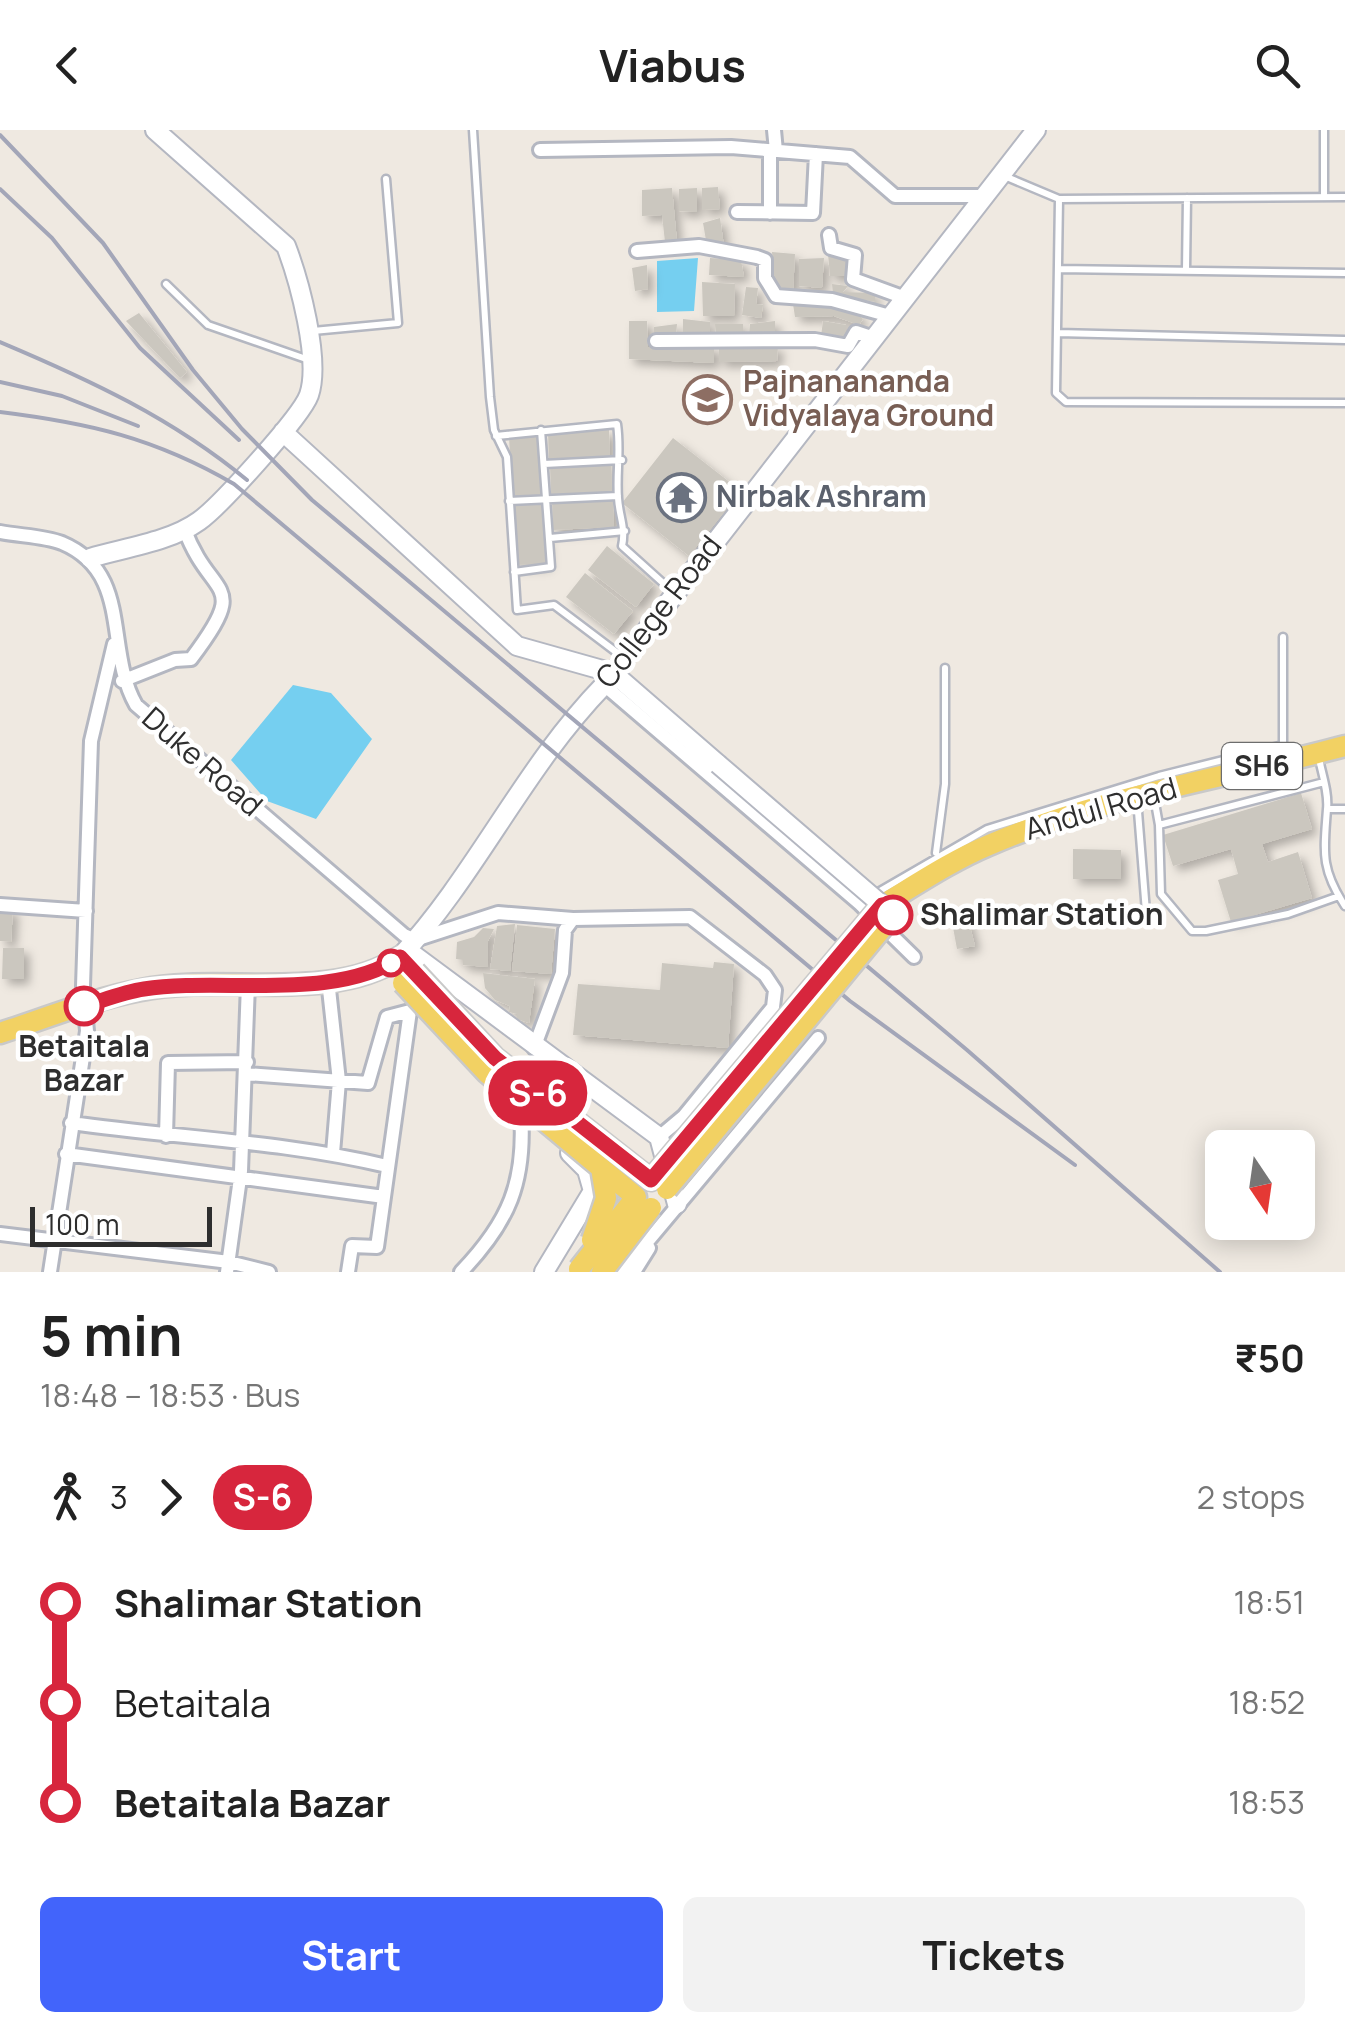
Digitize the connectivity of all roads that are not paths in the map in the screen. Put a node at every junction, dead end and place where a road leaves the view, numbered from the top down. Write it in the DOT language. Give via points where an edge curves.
graph roads {
  1 [pos="155,130"];
  2 [pos="473,130"];
  3 [pos="774,130"];
  4 [pos="1036,130"];
  5 [pos="1324,130"];
  6 [pos="540,150"];
  7 [pos="773,151"];
  8 [pos="816,154"];
  9 [pos="1001,174"];
  10 [pos="386,179"];
  11 [pos="984,196"];
  12 [pos="1324,197"];
  13 [pos="1345,197"];
  14 [pos="1187,198"];
  15 [pos="1059,199"];
  16 [pos="737,212"];
  17 [pos="770,213"];
  18 [pos="829,235"];
  19 [pos="637,251"];
  20 [pos="1058,269"];
  21 [pos="1186,270"];
  22 [pos="1345,273"];
  23 [pos="166,284"];
  24 [pos="905,298"];
  25 [pos="890,316"];
  26 [pos="307,332"];
  27 [pos="1058,333"];
  28 [pos="874,338"];
  29 [pos="1345,340"];
  30 [pos="656,341"];
  31 [pos="310,360"];
  32 [pos="1345,403"];
  33 [pos="541,430"];
  34 [pos="496,436"];
  35 [pos="278,437"];
  36 [pos="622,460"];
  37 [pos="544,464"];
  38 [pos="618,496"];
  39 [pos="547,499"];
  40 [pos="509,501"];
  41 [pos="184,528"];
  42 [pos="625,531"];
  43 [pos="0,532"];
  44 [pos="550,538"];
  45 [pos="90,558"];
  46 [pos="514,572"];
  47 [pos="674,593"];
  48 [pos="116,637"];
  49 [pos="1283,637"];
  50 [pos="944,668"];
  51 [pos="614,672"];
  52 [pos="122,680"];
  53 [pos="1345,746"];
  54 [pos="1318,753"];
  55 [pos="1324,782"];
  56 [pos="1145,795"];
  57 [pos="1345,809"];
  58 [pos="1327,810"];
  59 [pos="1159,825"];
  60 [pos="936,854"];
  61 [pos="1339,896"];
  62 [pos="860,904"];
  63 [pos="0,906"];
  64 [pos="1345,906"];
  65 [pos="888,910"];
  66 [pos="86,912"];
  67 [pos="1107,914"];
  68 [pos="572,920"];
  69 [pos="914,957"];
  70 [pos="405,961"];
  71 [pos="446,976"];
  72 [pos="328,980"];
  73 [pos="248,984"];
  74 [pos="84,1006"];
  75 [pos="410,1011"];
  76 [pos="0,1033"];
  77 [pos="818,1038"];
  78 [pos="538,1051"];
  79 [pos="246,1068"];
  80 [pos="338,1081"];
  81 [pos="521,1112"];
  82 [pos="70,1123"];
  83 [pos="166,1136"];
  84 [pos="659,1137"];
  85 [pos="243,1139"];
  86 [pos="332,1153"];
  87 [pos="66,1154"];
  88 [pos="387,1166"];
  89 [pos="601,1168"];
  90 [pos="240,1178"];
  91 [pos="665,1191"];
  92 [pos="384,1197"];
  93 [pos="650,1209"];
  94 [pos="0,1234"];
  95 [pos="55,1240"];
  96 [pos="228,1267"];
  97 [pos="578,1270"];
  98 [pos="269,1271"];
  99 [pos="50,1272"];
  100 [pos="284,1272"];
  101 [pos="348,1272"];
  102 [pos="461,1272"];
  103 [pos="544,1272"];
  104 [pos="602,1272"];
  105 [pos="622,1272"];
  106 [pos="634,1272"];
  1 -- 26 [label="street" via="286,246"];
  2 -- 34 [label="lane"];
  3 -- 7 [label="street"];
  4 -- 9 [label="street, College Road"];
  5 -- 12 [label="lane"];
  6 -- 7 [label="street"];
  7 -- 8 [label="street"];
  7 -- 17 [label="street"];
  8 -- 11 [label="street" via="850,157 895,196"];
  8 -- 17 [label="street" via="813,213"];
  9 -- 11 [label="street, College Road"];
  9 -- 15 [label="lane"];
  10 -- 26 [label="lane" via="398,324"];
  11 -- 24 [label="street, College Road"];
  12 -- 13 [label="lane"];
  12 -- 14 [label="lane"];
  14 -- 15 [label="lane"];
  14 -- 21 [label="lane"];
  15 -- 20 [label="lane"];
  16 -- 17 [label="street"];
  18 -- 24 [label="street" via="831,248 855,256 854,279"];
  19 -- 25 [label="street" via="699,246 757,257 765,260 765,278 776,296 832,300"];
  20 -- 21 [label="lane"];
  20 -- 27 [label="lane"];
  21 -- 22 [label="lane"];
  23 -- 31 [label="lane" via="208,325"];
  24 -- 25 [label="street, College Road"];
  25 -- 28 [label="street, College Road"];
  26 -- 31 [label="street"];
  27 -- 29 [label="lane"];
  27 -- 32 [label="lane" via="1056,392 1066,402"];
  28 -- 30 [label="street" via="856,332 848,346 815,340"];
  28 -- 47 [label="street, College Road"];
  31 -- 35 [label="street" via="310,393"];
  33 -- 34 [label="lane"];
  33 -- 36 [label="lane" via="617,424"];
  33 -- 37 [label="lane"];
  34 -- 40 [label="lane" via="507,456"];
  35 -- 41 [label="street" via="223,499"];
  35 -- 51 [label="street" via="517,646"];
  36 -- 37 [label="lane"];
  36 -- 38 [label="lane"];
  37 -- 39 [label="lane"];
  38 -- 39 [label="lane"];
  38 -- 42 [label="lane"];
  39 -- 40 [label="lane"];
  39 -- 44 [label="lane"];
  40 -- 46 [label="lane"];
  41 -- 45 [label="street"];
  41 -- 52 [label="street" via="225,600 223,616 191,659"];
  42 -- 44 [label="lane"];
  42 -- 47 [label="lane" via="622,546"];
  43 -- 45 [label="street" via="59,542"];
  44 -- 46 [label="lane" via="551,568"];
  45 -- 48 [label="street, Duke Road" via="113,600"];
  46 -- 51 [label="lane" via="517,610 554,605"];
  47 -- 51 [label="street, College Road"];
  48 -- 52 [label="street, Duke Road"];
  48 -- 66 [label="street" via="92,740"];
  49 -- 60 [label="lane" via="1283,745 988,828"];
  50 -- 60 [label="lane" via="945,784"];
  51 -- 62 [label="street"];
  51 -- 65 [label="street, bridge"];
  51 -- 70 [label="street, College Road" via="550,746"];
  52 -- 70 [label="street, Duke Road" via="136,706"];
  53 -- 54 [label="main road, Andul Road / SH6"];
  54 -- 55 [label="lane"];
  54 -- 56 [label="main road, Andul Road / SH6"];
  55 -- 58 [label="lane"];
  55 -- 59 [label="lane"];
  56 -- 59 [label="lane"];
  56 -- 65 [label="main road, Andul Road / SH6" via="1028,829 970,854"];
  56 -- 67 [label="lane" via="1146,912 1138,920"];
  57 -- 58 [label="lane"];
  58 -- 61 [label="lane" via="1324,856"];
  59 -- 61 [label="lane" via="1161,894 1192,931 1288,914"];
  60 -- 62 [label="lane"];
  61 -- 64 [label="lane"];
  62 -- 69 [label="street"];
  63 -- 66 [label="street"];
  65 -- 91 [label="main road, Andul Road, bridge"];
  66 -- 74 [label="street"];
  68 -- 70 [label="street" via="498,913"];
  68 -- 78 [label="street"];
  68 -- 84 [label="street" via="690,917 766,975 775,990 773,1007"];
  70 -- 71 [label="street"];
  70 -- 72 [label="main road"];
  70 -- 89 [label="main road, bridge" via="488,1072"];
  70 -- 91 [label="main road, bridge" via="495,1058"];
  71 -- 75 [label="street"];
  71 -- 78 [label="street"];
  72 -- 73 [label="main road"];
  72 -- 80 [label="street"];
  73 -- 74 [label="main road" via="144,989"];
  73 -- 79 [label="street"];
  74 -- 76 [label="main road"];
  74 -- 82 [label="street" via="85,1054"];
  75 -- 80 [label="street" via="387,1017 372,1080"];
  75 -- 88 [label="street"];
  77 -- 91 [label="street"];
  78 -- 81 [label="street"];
  78 -- 84 [label="street"];
  79 -- 80 [label="street"];
  79 -- 83 [label="street" via="168,1064"];
  79 -- 85 [label="street"];
  80 -- 86 [label="street"];
  81 -- 102 [label="street" via="524,1148 513,1200 493,1239"];
  81 -- 103 [label="street" via="580,1161 592,1180 591,1199"];
  82 -- 83 [label="street"];
  82 -- 87 [label="street"];
  83 -- 85 [label="street"];
  84 -- 91 [label="street"];
  85 -- 86 [label="street"];
  85 -- 90 [label="street"];
  86 -- 88 [label="street"];
  87 -- 90 [label="street"];
  87 -- 95 [label="street"];
  88 -- 92 [label="street"];
  89 -- 93 [label="main road, bridge"];
  89 -- 97 [label="main road, bridge" via="604,1214"];
  90 -- 92 [label="street"];
  90 -- 96 [label="street"];
  91 -- 93 [label="main road, Andul Road, bridge"];
  91 -- 93 [label="street"];
  92 -- 101 [label="street" via="377,1248 352,1246"];
  93 -- 97 [label="main road, bridge"];
  93 -- 104 [label="main road, bridge"];
  93 -- 105 [label="street"];
  93 -- 106 [label="street"];
  94 -- 95 [label="street"];
  95 -- 96 [label="street"];
  95 -- 99 [label="street"];
  96 -- 98 [label="street"];
  98 -- 100 [label="street"];
}
